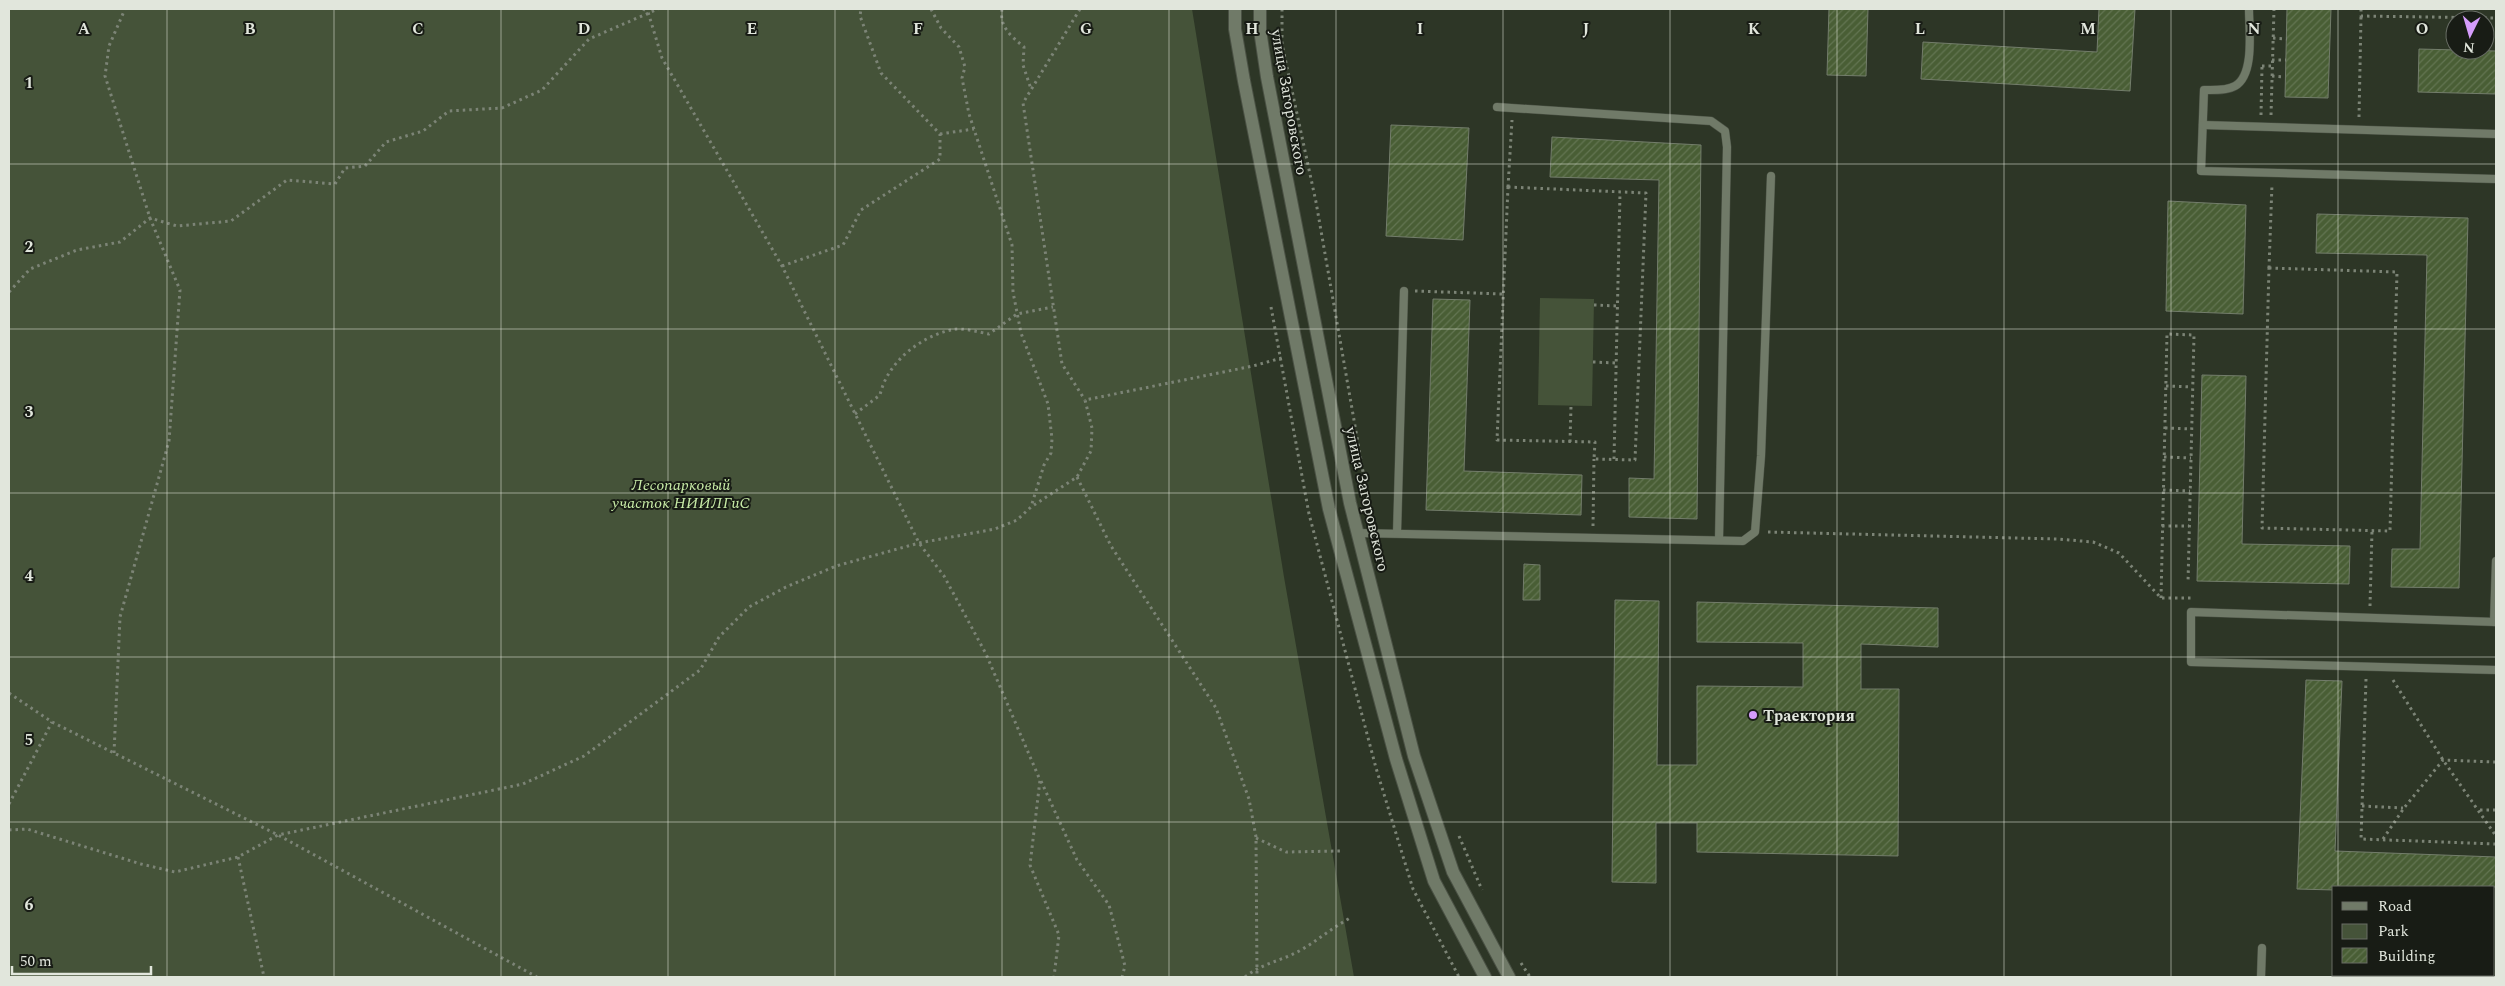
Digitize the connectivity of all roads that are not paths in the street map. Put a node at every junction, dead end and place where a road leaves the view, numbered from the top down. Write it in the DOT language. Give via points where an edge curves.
graph roads {
  1 [pos="1235,9"];
  2 [pos="1260,9"];
  3 [pos="2249,9"];
  4 [pos="1497,107"];
  5 [pos="2203,125"];
  6 [pos="2496,134"];
  7 [pos="1771,176"];
  8 [pos="2496,179"];
  9 [pos="1404,291"];
  10 [pos="1357,532"];
  11 [pos="1396,533"];
  12 [pos="1719,540"];
  13 [pos="2496,561"];
  14 [pos="2495,622"];
  15 [pos="2496,670"];
  16 [pos="2262,948"];
  17 [pos="1485,977"];
  18 [pos="1509,977"];
  19 [pos="2261,977"];
  1 -- 17 [label="street" via="1235,29 1329,509 1396,759 1434,881"];
  2 -- 10 [label="street, улица Загоровского" via="1267,77"];
  3 -- 5 [label="lane" via="2248,66 2243,79 2234,87 2204,90"];
  4 -- 12 [label="lane" via="1711,121 1725,131 1728,147"];
  5 -- 6 [label="lane"];
  5 -- 8 [label="lane" via="2201,171"];
  7 -- 12 [label="lane" via="1761,456 1755,532 1743,541"];
  9 -- 11 [label="lane"];
  10 -- 11 [label="lane"];
  10 -- 18 [label="street, улица Загоровского" via="1414,756 1450,863"];
  11 -- 12 [label="lane"];
  13 -- 14 [label="lane"];
  14 -- 15 [label="lane" via="2191,612 2191,662"];
  16 -- 19 [label="lane"];
}
